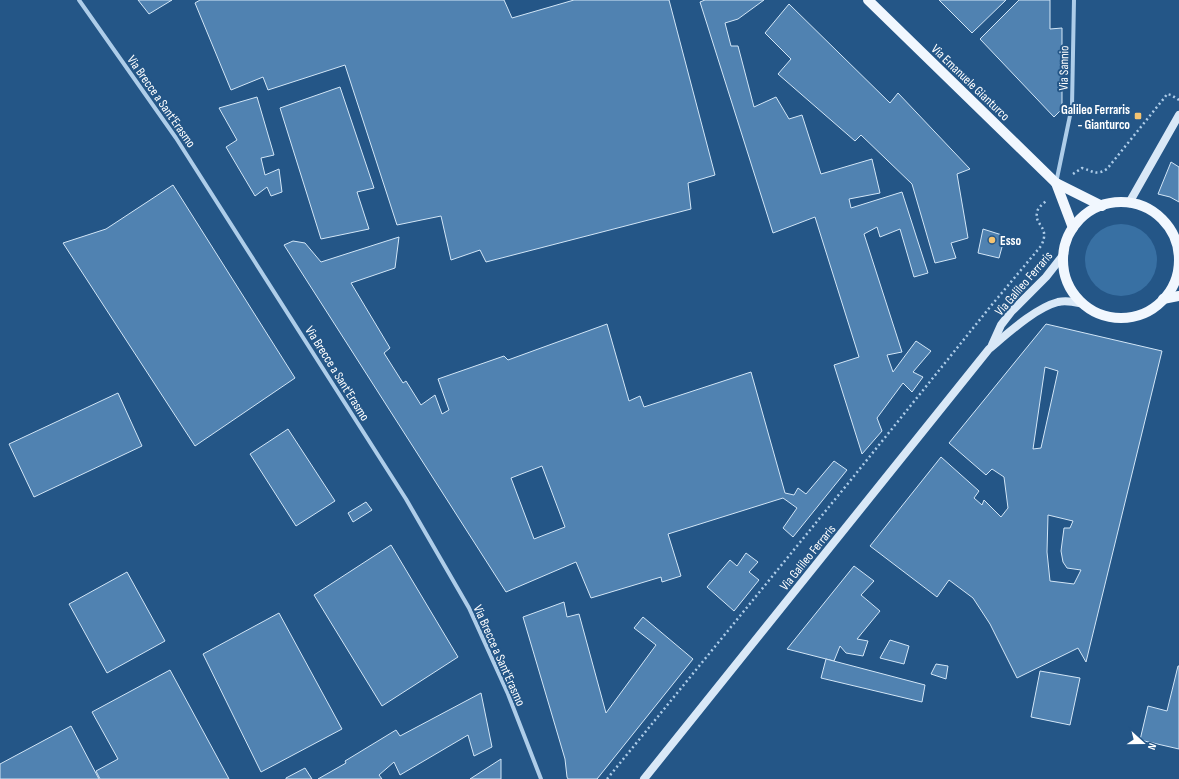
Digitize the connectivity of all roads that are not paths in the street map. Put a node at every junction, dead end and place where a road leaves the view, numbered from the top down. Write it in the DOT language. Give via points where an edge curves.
graph roads {
  1 [pos="78,0"];
  2 [pos="868,0"];
  3 [pos="1074,0"];
  4 [pos="1179,115"];
  5 [pos="1056,183"];
  6 [pos="1129,203"];
  7 [pos="1102,206"];
  8 [pos="1073,228"];
  9 [pos="1179,249"];
  10 [pos="1064,254"];
  11 [pos="1179,296"];
  12 [pos="1163,299"];
  13 [pos="1083,304"];
  14 [pos="990,349"];
  15 [pos="542,779"];
  16 [pos="644,779"];
  1 -- 15 [label="street, Via Brecce a Sant'Erasmo" via="176,138 406,498 468,608 508,694"];
  2 -- 5 [label="main road, Via Emanuele Gianturco"];
  3 -- 5 [label="street, Via Sannio" via="1072,106"];
  4 -- 6 [label="main road"];
  5 -- 7 [label="main road, Via Emanuele Gianturco"];
  5 -- 8 [label="main road, Via Emanuele Gianturco"];
  6 -- 7 [label="main road"];
  6 -- 9 [label="main road" via="1147,208 1161,218"];
  7 -- 8 [label="main road" via="1086,214"];
  8 -- 10 [label="main road"];
  9 -- 12 [label="main road" via="1174,284"];
  10 -- 13 [label="main road" via="1067,281"];
  10 -- 14 [label="main road, Via Galileo Ferraris" via="1046,277 1011,312"];
  11 -- 12 [label="main road"];
  12 -- 13 [label="main road" via="1150,310 1124,318 1106,316"];
  13 -- 14 [label="main road, Via Galileo Ferraris" via="1069,301 1048,306 1015,327"];
  14 -- 16 [label="main road, Via Galileo Ferraris"];
}
